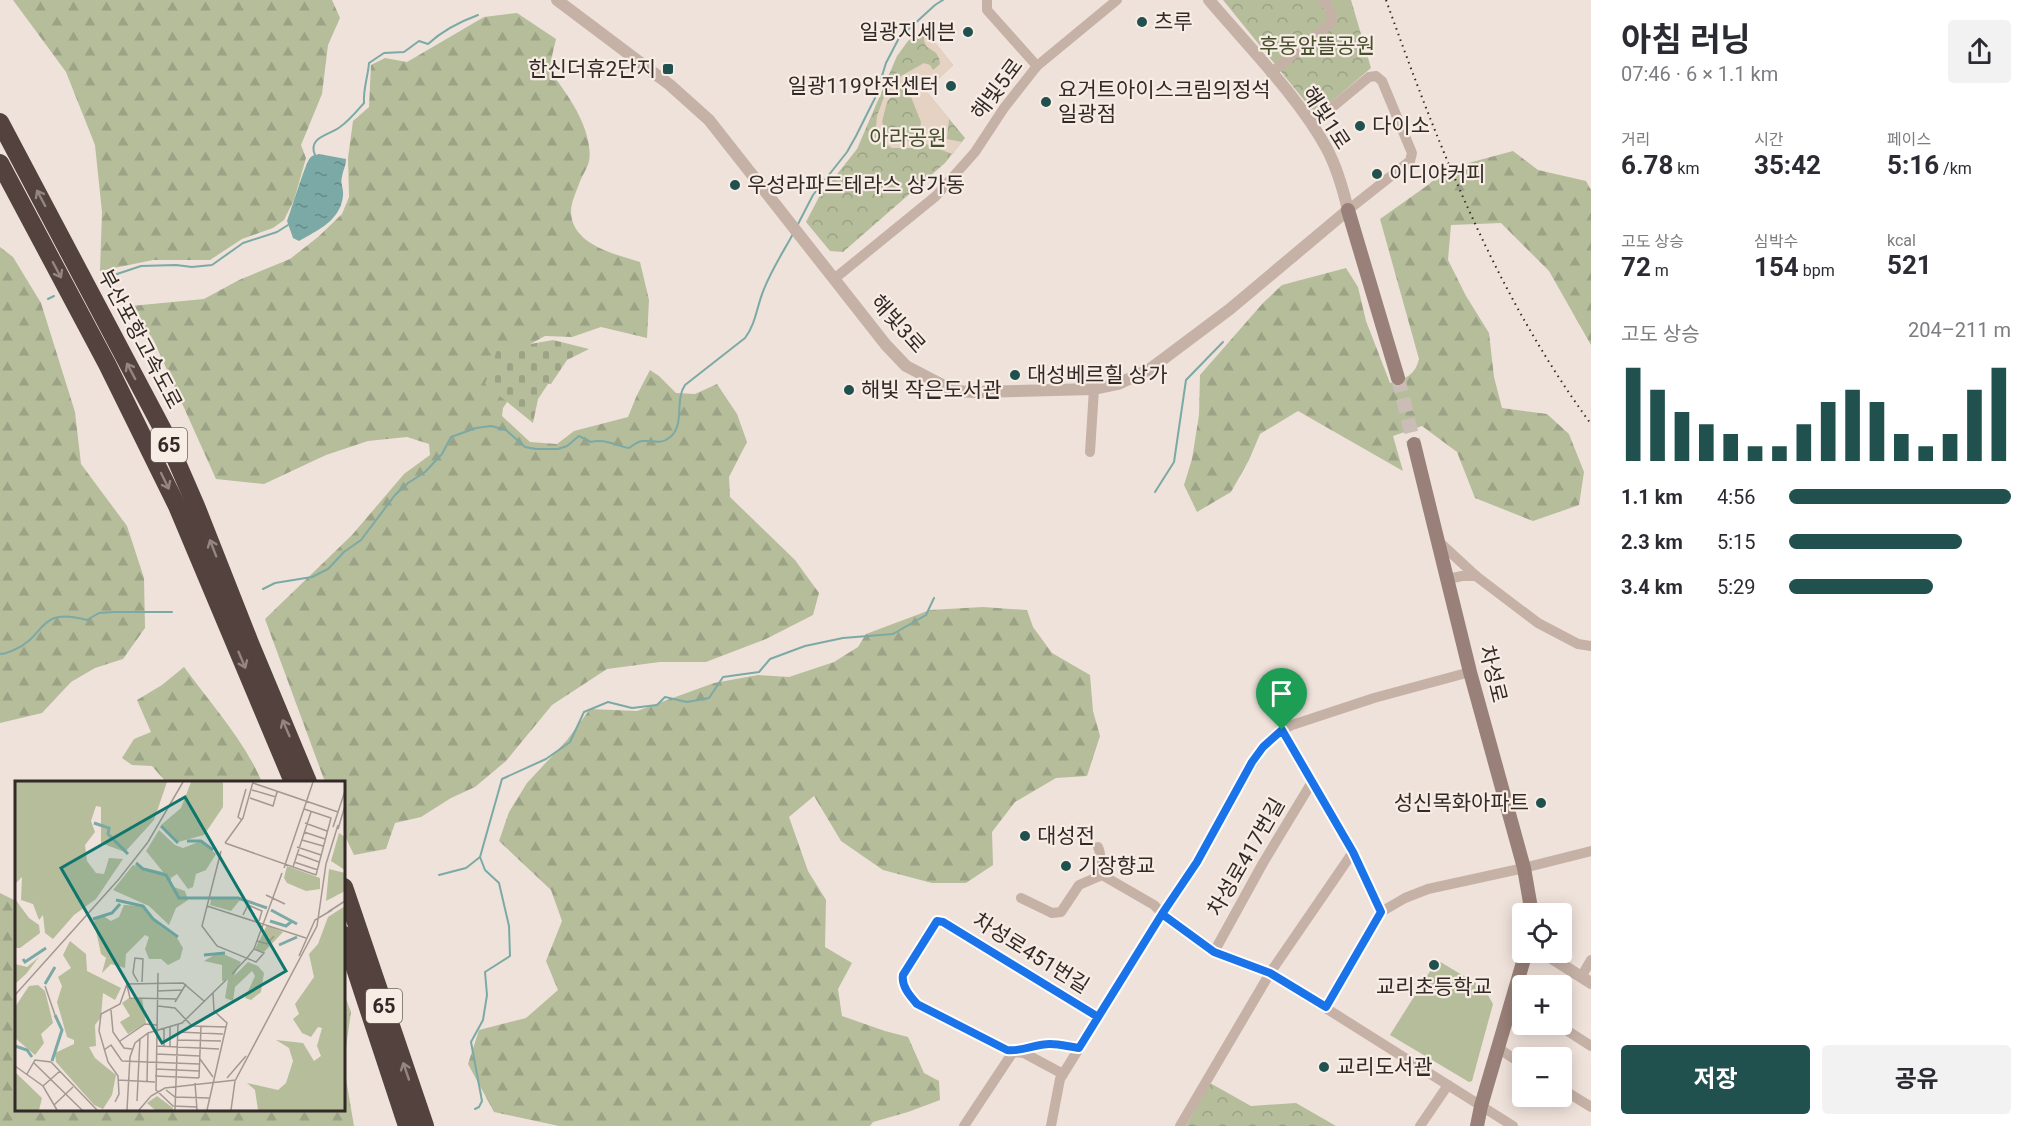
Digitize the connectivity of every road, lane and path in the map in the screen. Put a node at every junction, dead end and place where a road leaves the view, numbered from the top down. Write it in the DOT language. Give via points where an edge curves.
graph roads {
  1 [pos="557,0"];
  2 [pos="987,0"];
  3 [pos="1117,0"];
  4 [pos="1209,0"];
  5 [pos="1323,0"];
  6 [pos="1036,66"];
  7 [pos="1271,73"];
  8 [pos="0,122"];
  9 [pos="1312,124"];
  10 [pos="0,163"];
  11 [pos="1348,210"];
  12 [pos="834,279"];
  13 [pos="1398,378"];
  14 [pos="1094,389"];
  15 [pos="1414,444"];
  16 [pos="1090,452"];
  17 [pos="1437,539"];
  18 [pos="1476,576"];
  19 [pos="1448,579"];
  20 [pos="1591,646"];
  21 [pos="1470,672"];
  22 [pos="1282,730"];
  23 [pos="292,781"];
  24 [pos="307,781"];
  25 [pos="1312,782"];
  26 [pos="1098,847"];
  27 [pos="1591,851"];
  28 [pos="1353,852"];
  29 [pos="1524,868"];
  30 [pos="1102,875"];
  31 [pos="345,889"];
  32 [pos="1021,898"];
  33 [pos="1530,903"];
  34 [pos="1381,912"];
  35 [pos="1162,914"];
  36 [pos="345,938"];
  37 [pos="1214,952"];
  38 [pos="1591,960"];
  39 [pos="1559,963"];
  40 [pos="1270,973"];
  41 [pos="1586,980"];
  42 [pos="1326,1007"];
  43 [pos="1512,1015"];
  44 [pos="1098,1017"];
  45 [pos="1572,1034"];
  46 [pos="1591,1046"];
  47 [pos="1079,1048"];
  48 [pos="1498,1048"];
  49 [pos="1018,1052"];
  50 [pos="1512,1057"];
  51 [pos="1063,1074"];
  52 [pos="1448,1085"];
  53 [pos="1572,1095"];
  54 [pos="1481,1106"];
  55 [pos="1591,1107"];
  56 [pos="407,1126"];
  57 [pos="425,1126"];
  58 [pos="964,1126"];
  59 [pos="1051,1126"];
  60 [pos="1180,1126"];
  61 [pos="1420,1126"];
  62 [pos="1477,1126"];
  63 [pos="1513,1126"];
  1 -- 12 [label="street, 해빛3로" via="670,85 709,120"];
  2 -- 6 [label="street" via="987,10"];
  3 -- 6 [label="street, 해빛5로"];
  4 -- 7 [label="street, 해빛1로"];
  5 -- 7 [label="street" via="1332,11 1330,24"];
  6 -- 12 [label="street, 해빛5로" via="975,152 936,196"];
  7 -- 9 [label="street, 해빛1로"];
  24 -- 8 [label="highway, 부산포항고속도로 / 65, one-way" via="162,430"];
  9 -- 11 [label="street, 해빛1로" via="1328,151"];
  9 -- 11 [label="street" via="1368,77 1376,76 1382,81 1412,153 1410,161"];
  10 -- 23 [label="highway, 부산포항고속도로 / 65, one-way" via="177,506"];
  11 -- 13 [label="main road"];
  11 -- 14 [label="street, 해빛3로" via="1230,309 1150,369 1118,384"];
  12 -- 14 [label="street, 해빛3로" via="906,366 954,391"];
  14 -- 16 [label="street"];
  15 -- 17 [label="main road, 차성로"];
  17 -- 18 [label="street"];
  17 -- 19 [label="main road, 차성로"];
  18 -- 19 [label="street"];
  18 -- 20 [label="street" via="1538,623 1578,644"];
  19 -- 21 [label="main road, 차성로"];
  21 -- 22 [label="street, 차성로451번길" via="1374,698"];
  21 -- 29 [label="main road, 차성로"];
  22 -- 25 [label="street"];
  22 -- 35 [label="street, 차성로451번길" via="1252,762 1197,862"];
  25 -- 28 [label="street"];
  25 -- 37 [label="street, 차성로417번길"];
  26 -- 30 [label="street"];
  27 -- 29 [label="street"];
  28 -- 34 [label="street"];
  28 -- 40 [label="street"];
  29 -- 33 [label="main road, 차성로"];
  29 -- 34 [label="street" via="1428,889"];
  30 -- 32 [label="street" via="1079,885 1061,912 1052,913"];
  30 -- 35 [label="street, 차성로417번길" via="1154,905"];
  57 -- 31 [label="highway, 65, one-way"];
  34 -- 42 [label="street"];
  35 -- 37 [label="street, 차성로417번길"];
  35 -- 44 [label="street, 차성로451번길"];
  36 -- 56 [label="highway, 65"];
  37 -- 40 [label="street, 차성로417번길"];
  38 -- 41 [label="street"];
  39 -- 41 [label="street"];
  40 -- 42 [label="street, 차성로417번길"];
  40 -- 60 [label="street"];
  42 -- 52 [label="street, 차성로417번길"];
  43 -- 48 [label="main road"];
  44 -- 47 [label="street, 차성로451번길"];
  44 -- 49 [label="street, 차성로451번길" via="937,921 903,975 908,994 917,1004 987,1041"];
  45 -- 46 [label="street"];
  47 -- 49 [label="street" via="1052,1044"];
  47 -- 51 [label="street, 차성로451번길"];
  48 -- 50 [label="street"];
  48 -- 54 [label="main road"];
  49 -- 51 [label="street, 차성로451번길"];
  49 -- 58 [label="street" via="1007,1059"];
  51 -- 59 [label="street, 차성로451번길" via="1057,1086"];
  52 -- 54 [label="street, 차성로417번길"];
  52 -- 61 [label="street"];
  53 -- 55 [label="street"];
  54 -- 62 [label="main road"];
  54 -- 63 [label="street, 차성로417번길"];
}
